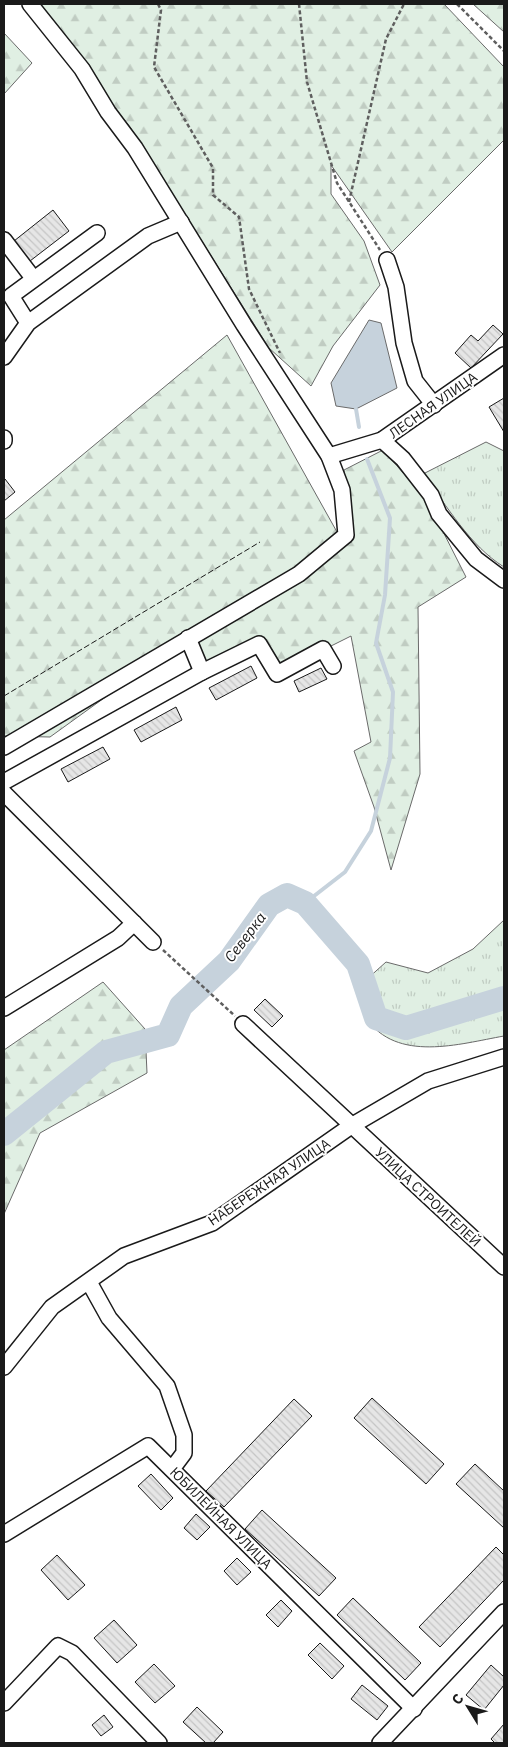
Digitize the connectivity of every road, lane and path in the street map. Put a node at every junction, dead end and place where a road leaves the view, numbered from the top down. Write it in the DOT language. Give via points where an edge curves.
graph roads {
  1 [pos="30,4"];
  2 [pos="158,4"];
  3 [pos="299,4"];
  4 [pos="404,4"];
  5 [pos="457,4"];
  6 [pos="504,51"];
  7 [pos="349,202"];
  8 [pos="181,222"];
  9 [pos="96,233"];
  10 [pos="4,240"];
  11 [pos="387,260"];
  12 [pos="33,278"];
  13 [pos="28,323"];
  14 [pos="5,351"];
  15 [pos="504,355"];
  16 [pos="283,359"];
  17 [pos="434,405"];
  18 [pos="382,440"];
  19 [pos="329,456"];
  20 [pos="504,580"];
  21 [pos="188,638"];
  22 [pos="333,666"];
  23 [pos="202,672"];
  24 [pos="4,748"];
  25 [pos="4,782"];
  26 [pos="4,793"];
  27 [pos="134,923"];
  28 [pos="153,942"];
  29 [pos="4,1008"];
  30 [pos="243,1024"];
  31 [pos="504,1057"];
  32 [pos="351,1126"];
  33 [pos="504,1268"];
  34 [pos="89,1282"];
  35 [pos="4,1367"];
  36 [pos="172,1469"];
  37 [pos="4,1534"];
  38 [pos="504,1612"];
  39 [pos="4,1702"];
  40 [pos="414,1709"];
  41 [pos="159,1743"];
  42 [pos="380,1743"];
  1 -- 8 [label="street" via="82,69"];
  2 -- 16 [label="path" via="161,10 154,67 212,168 213,195 239,217 249,289"];
  3 -- 7 [label="path" via="307,82 337,183"];
  4 -- 7 [label="path" via="386,39"];
  5 -- 6 [label="path"];
  7 -- 11 [label="path"];
  8 -- 13 [label="street" via="148,236"];
  8 -- 19 [label="street"];
  9 -- 12 [label="street"];
  10 -- 12 [label="street"];
  11 -- 17 [label="street" via="396,287 404,343 416,381"];
  12 -- 13 [label="street" via="11,296"];
  13 -- 14 [label="street"];
  15 -- 17 [label="street, ЛЕСНАЯ УЛИЦА"];
  17 -- 18 [label="street, ЛЕСНАЯ УЛИЦА"];
  18 -- 19 [label="street, ЛЕСНАЯ УЛИЦА"];
  18 -- 20 [label="street" via="403,459 431,495 439,514 476,559"];
  19 -- 21 [label="street" via="342,490 346,535 299,574"];
  21 -- 23 [label="street"];
  21 -- 24 [label="street"];
  22 -- 23 [label="street" via="323,649 277,674 259,644"];
  23 -- 25 [label="street"];
  26 -- 27 [label="street"];
  27 -- 28 [label="street"];
  27 -- 29 [label="street" via="118,938"];
  28 -- 30 [label="path"];
  30 -- 32 [label="street, УЛИЦА СТРОИТЕЛЕЙ"];
  31 -- 32 [label="street, НАБЕРЕЖНАЯ УЛИЦА" via="428,1081"];
  32 -- 33 [label="street, УЛИЦА СТРОИТЕЛЕЙ"];
  32 -- 34 [label="street, НАБЕРЕЖНАЯ УЛИЦА" via="212,1223 124,1256"];
  34 -- 35 [label="street, НАБЕРЕЖНАЯ УЛИЦА" via="52,1307"];
  34 -- 36 [label="street" via="109,1318 167,1386 184,1435 184,1453"];
  36 -- 37 [label="street, ЮБИЛЕЙНАЯ УЛИЦА" via="148,1446"];
  36 -- 40 [label="street, ЮБИЛЕЙНАЯ УЛИЦА"];
  38 -- 40 [label="street"];
  39 -- 41 [label="street" via="58,1646 72,1653"];
  40 -- 42 [label="street"];
}
